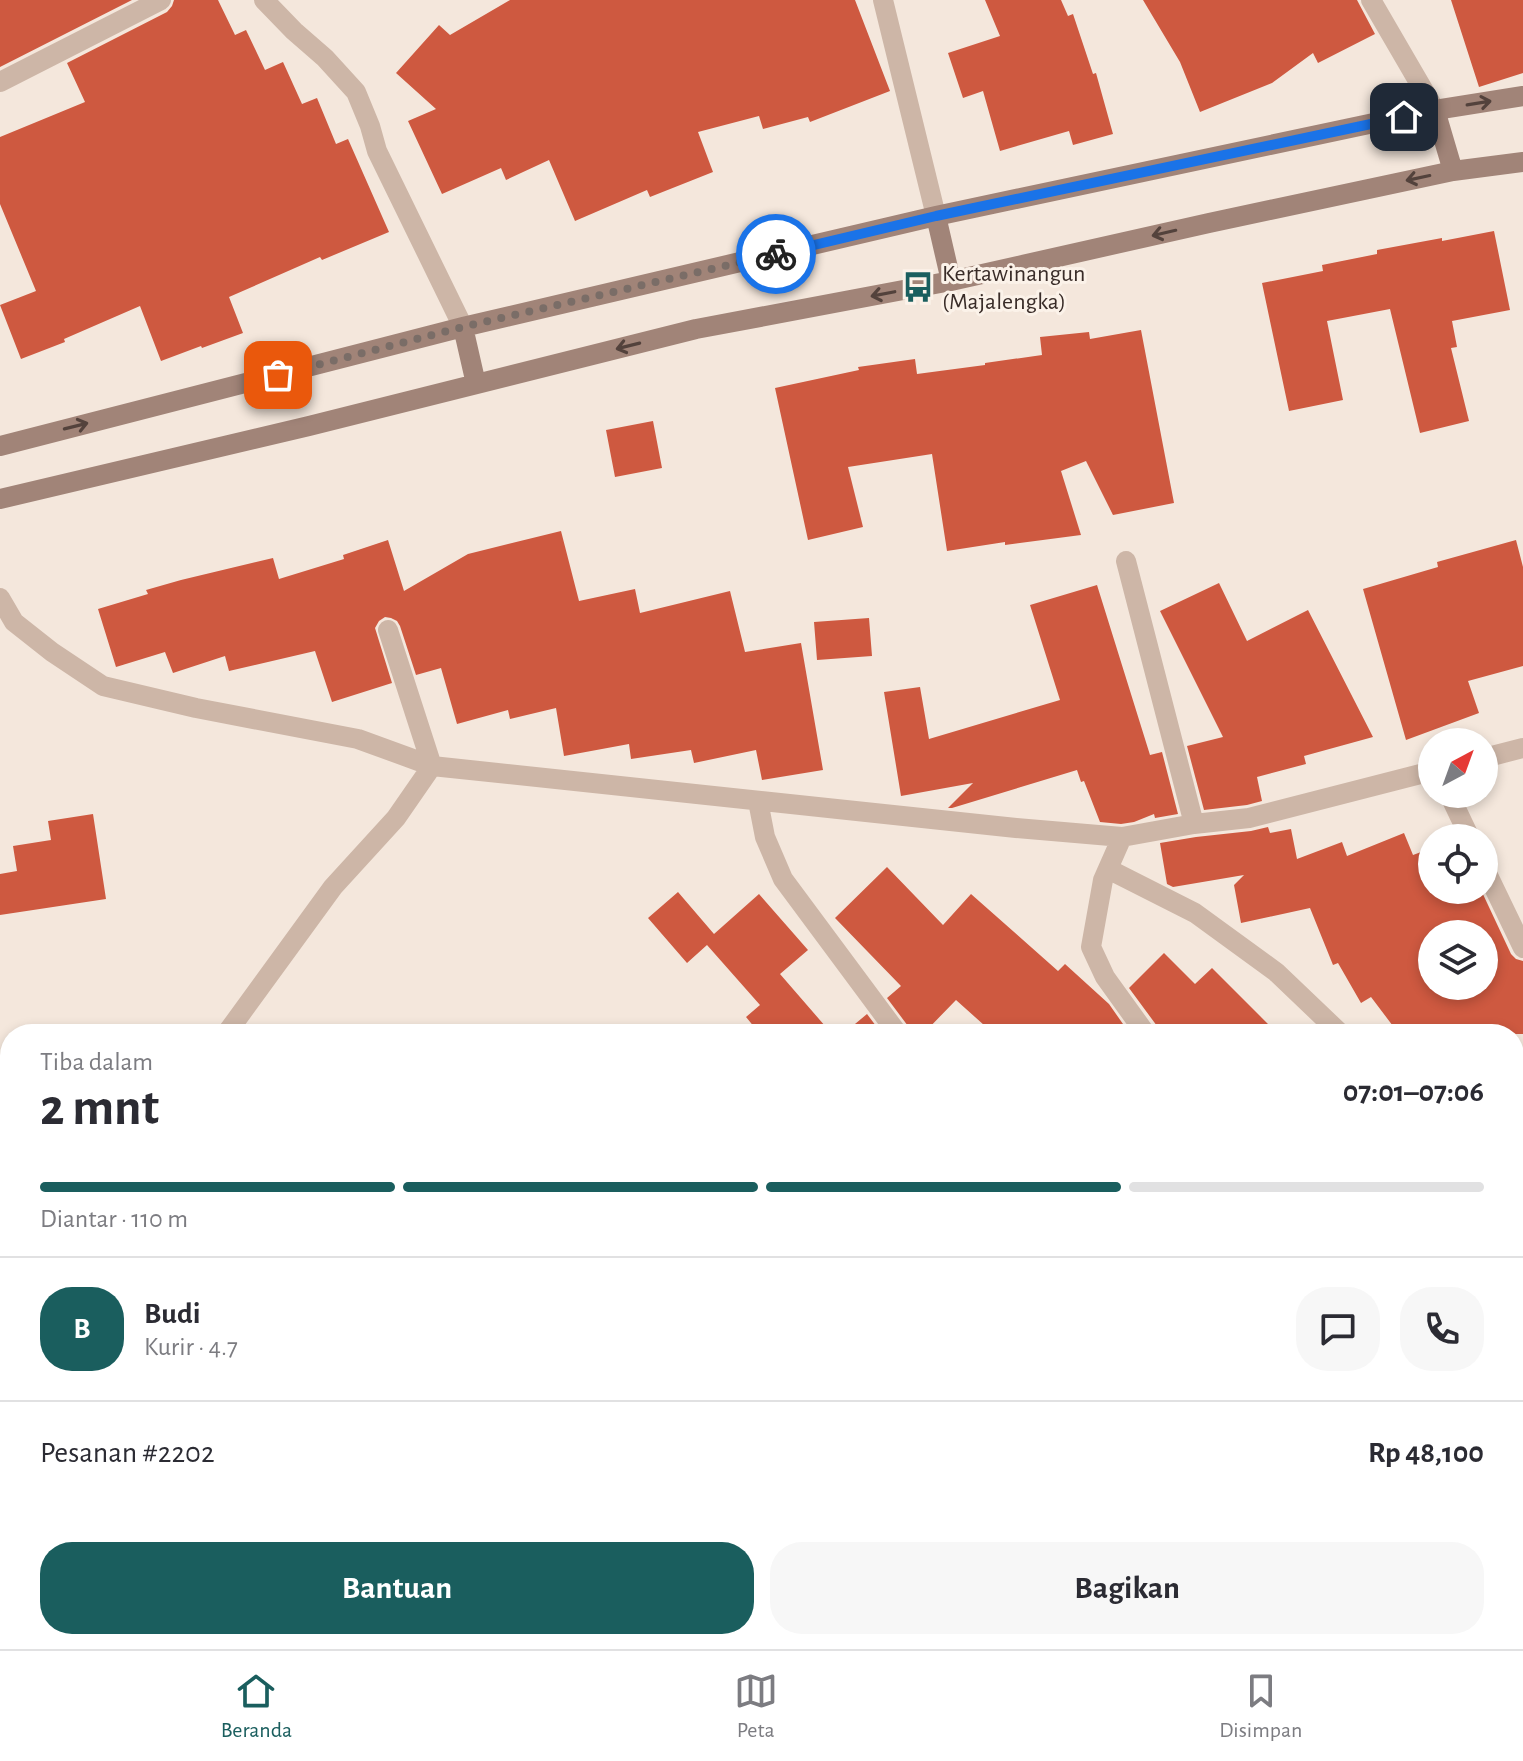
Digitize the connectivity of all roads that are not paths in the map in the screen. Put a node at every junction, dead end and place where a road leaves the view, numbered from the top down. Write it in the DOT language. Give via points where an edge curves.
graph roads {
  1 [pos="161,0"];
  2 [pos="264,0"];
  3 [pos="883,0"];
  4 [pos="1371,0"];
  5 [pos="0,82"];
  6 [pos="1523,96"];
  7 [pos="1435,110"];
  8 [pos="1523,162"];
  9 [pos="1453,171"];
  10 [pos="936,216"];
  11 [pos="951,281"];
  12 [pos="463,327"];
  13 [pos="476,384"];
  14 [pos="0,446"];
  15 [pos="0,499"];
  16 [pos="1126,561"];
  17 [pos="2,603"];
  18 [pos="388,630"];
  19 [pos="1523,748"];
  20 [pos="1498,754"];
  21 [pos="432,766"];
  22 [pos="1418,775"];
  23 [pos="758,801"];
  24 [pos="1194,824"];
  25 [pos="1122,837"];
  26 [pos="1106,874"];
  27 [pos="1498,896"];
  28 [pos="1523,948"];
  29 [pos="233,1024"];
  30 [pos="891,1024"];
  31 [pos="1139,1024"];
  32 [pos="1331,1024"];
  1 -- 5 [label="street"];
  2 -- 12 [label="street" via="356,92 377,151"];
  3 -- 10 [label="street"];
  4 -- 7 [label="street"];
  7 -- 6 [label="main road, one-way"];
  7 -- 9 [label="main road"];
  7 -- 10 [label="main road"];
  8 -- 9 [label="main road"];
  9 -- 11 [label="main road, one-way"];
  10 -- 11 [label="main road"];
  10 -- 12 [label="main road"];
  11 -- 13 [label="main road, one-way" via="696,329"];
  12 -- 13 [label="main road"];
  14 -- 12 [label="main road, one-way"];
  13 -- 15 [label="main road"];
  16 -- 24 [label="street"];
  17 -- 21 [label="street" via="14,622 103,686 358,739"];
  18 -- 21 [label="street"];
  19 -- 20 [label="street"];
  21 -- 23 [label="street"];
  21 -- 29 [label="street" via="396,818 333,887"];
  22 -- 24 [label="street" via="1249,818"];
  23 -- 25 [label="street"];
  23 -- 30 [label="street" via="765,837 783,879"];
  24 -- 25 [label="street"];
  25 -- 26 [label="street"];
  26 -- 31 [label="street" via="1091,947"];
  26 -- 32 [label="street" via="1195,913 1276,972"];
  27 -- 28 [label="street"];
}
